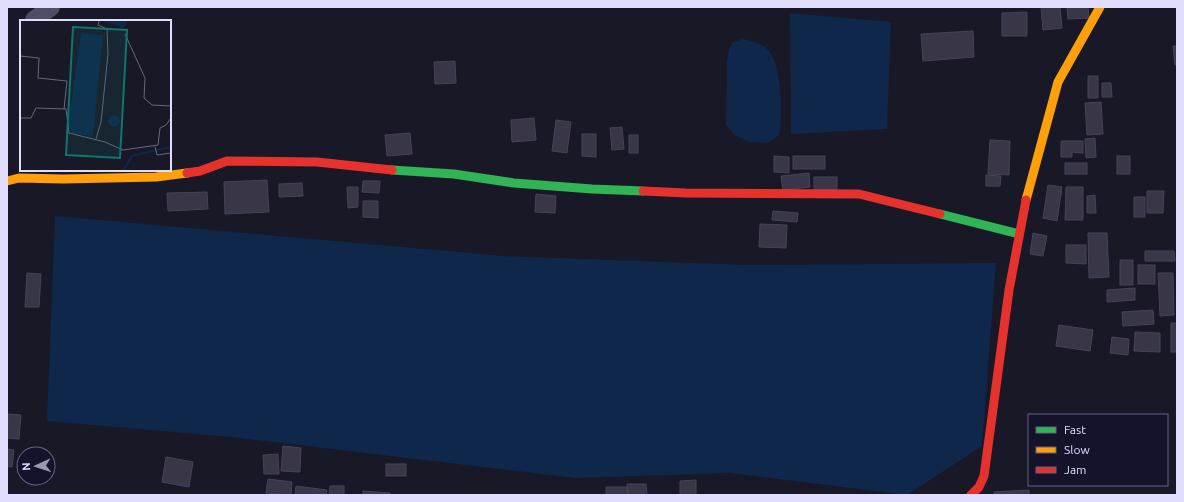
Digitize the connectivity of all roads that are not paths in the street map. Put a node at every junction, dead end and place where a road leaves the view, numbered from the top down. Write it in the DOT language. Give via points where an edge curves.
graph roads {
  1 [pos="51,7"];
  2 [pos="1100,7"];
  3 [pos="34,20"];
  4 [pos="7,181"];
  5 [pos="1019,234"];
  6 [pos="971,495"];
  1 -- 3 [label="street"];
  2 -- 5 [label="street" via="1058,82"];
  4 -- 5 [label="street" via="18,178 178,175 200,171 227,161 317,162 592,190 859,194"];
  5 -- 6 [label="street" via="984,476 979,487"];
}
